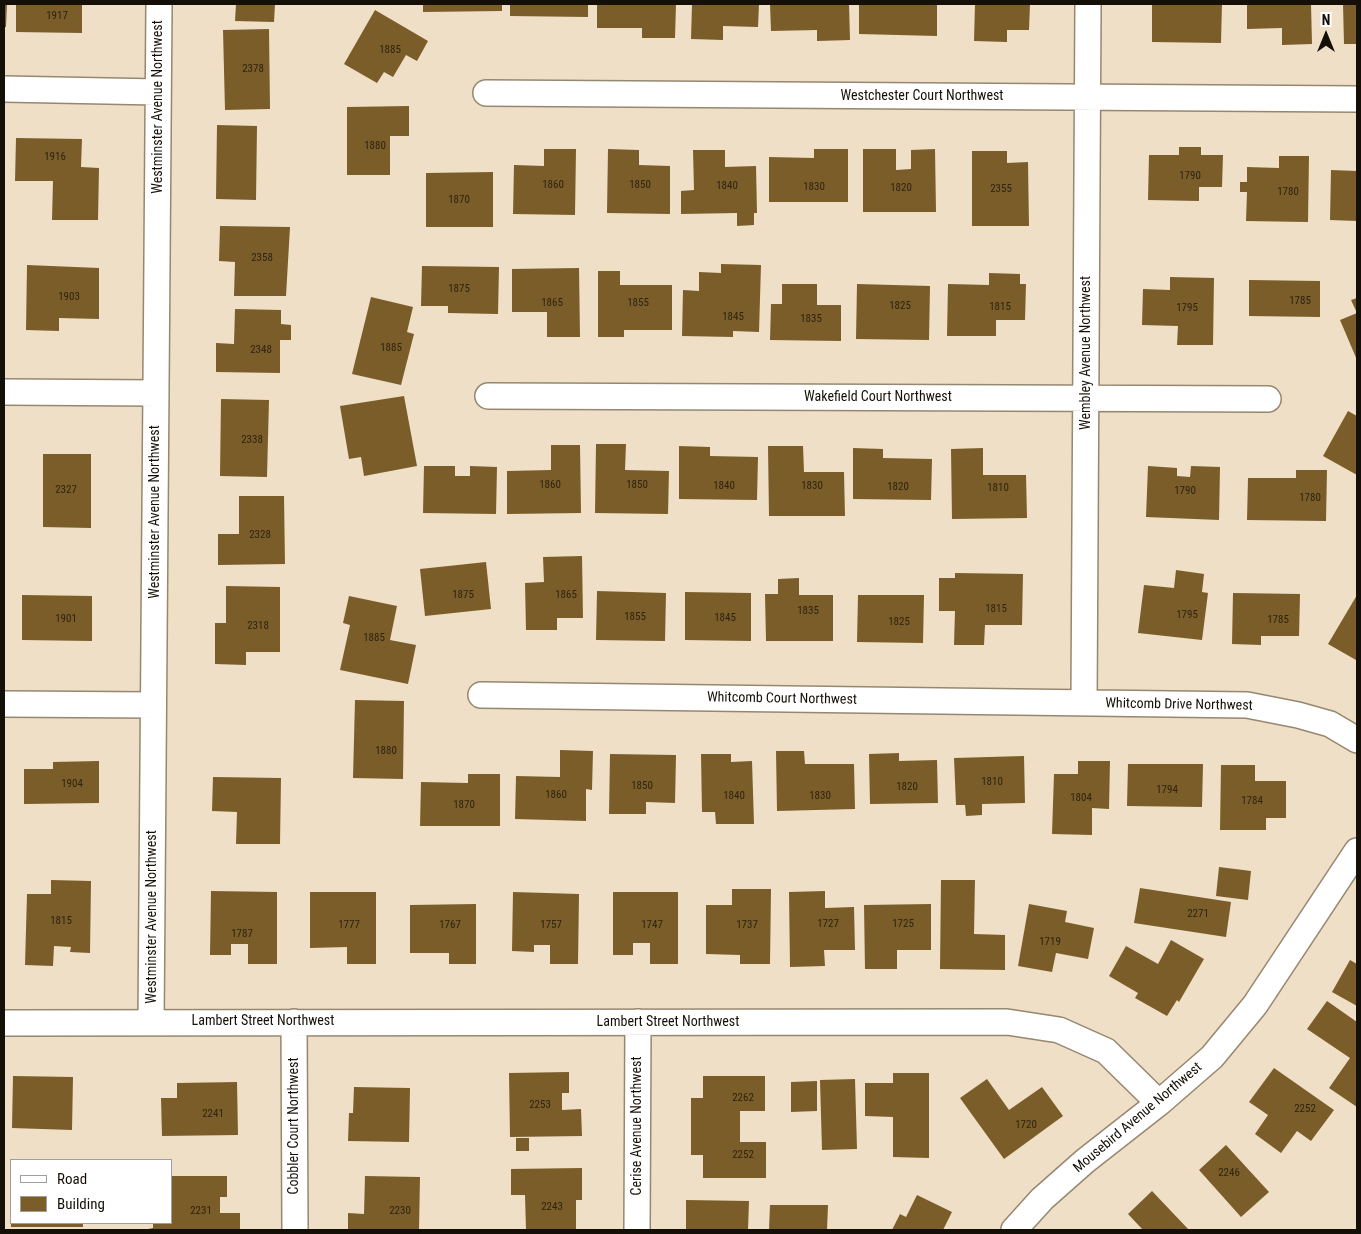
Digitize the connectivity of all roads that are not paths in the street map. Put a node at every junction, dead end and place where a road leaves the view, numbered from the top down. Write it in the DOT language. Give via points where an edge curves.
graph roads {
  1 [pos="159,4"];
  2 [pos="1088,4"];
  3 [pos="4,89"];
  4 [pos="158,92"];
  5 [pos="486,93"];
  6 [pos="1088,98"];
  7 [pos="1357,99"];
  8 [pos="4,392"];
  9 [pos="156,393"];
  10 [pos="488,396"];
  11 [pos="1086,398"];
  12 [pos="1268,399"];
  13 [pos="481,695"];
  14 [pos="1084,703"];
  15 [pos="4,704"];
  16 [pos="153,705"];
  17 [pos="1357,740"];
  18 [pos="1357,852"];
  19 [pos="151,1021"];
  20 [pos="294,1022"];
  21 [pos="638,1022"];
  22 [pos="4,1023"];
  23 [pos="1159,1104"];
  24 [pos="295,1230"];
  25 [pos="637,1230"];
  26 [pos="1014,1230"];
  1 -- 4 [label="street, Westminster Avenue Northwest"];
  2 -- 6 [label="street, Wembley Avenue Northwest"];
  3 -- 4 [label="street"];
  4 -- 9 [label="street, Westminster Avenue Northwest"];
  5 -- 6 [label="street, Westchester Court Northwest"];
  6 -- 7 [label="street, Westchester Court Northwest"];
  6 -- 11 [label="street, Wembley Avenue Northwest"];
  8 -- 9 [label="street"];
  9 -- 16 [label="street, Westminster Avenue Northwest"];
  10 -- 11 [label="street, Wakefield Court Northwest"];
  11 -- 12 [label="street, Wakefield Court Northwest"];
  11 -- 14 [label="street, Wembley Avenue Northwest"];
  13 -- 14 [label="street, Whitcomb Court Northwest"];
  14 -- 17 [label="street, Whitcomb Drive Northwest" via="1247,704 1330,724"];
  15 -- 16 [label="street"];
  16 -- 19 [label="street, Westminster Avenue Northwest"];
  18 -- 23 [label="street, Mousebird Avenue Northwest" via="1255,1005 1212,1057"];
  19 -- 20 [label="street, Lambert Street Northwest"];
  19 -- 22 [label="street, Lambert Street Northwest"];
  20 -- 21 [label="street, Lambert Street Northwest"];
  20 -- 24 [label="street, Cobbler Court Northwest"];
  21 -- 23 [label="street, Lambert Street Northwest" via="1007,1022 1060,1030 1106,1051"];
  21 -- 25 [label="street, Cerise Avenue Northwest"];
  23 -- 26 [label="street, Mousebird Avenue Northwest" via="1085,1161 1042,1199"];
}
